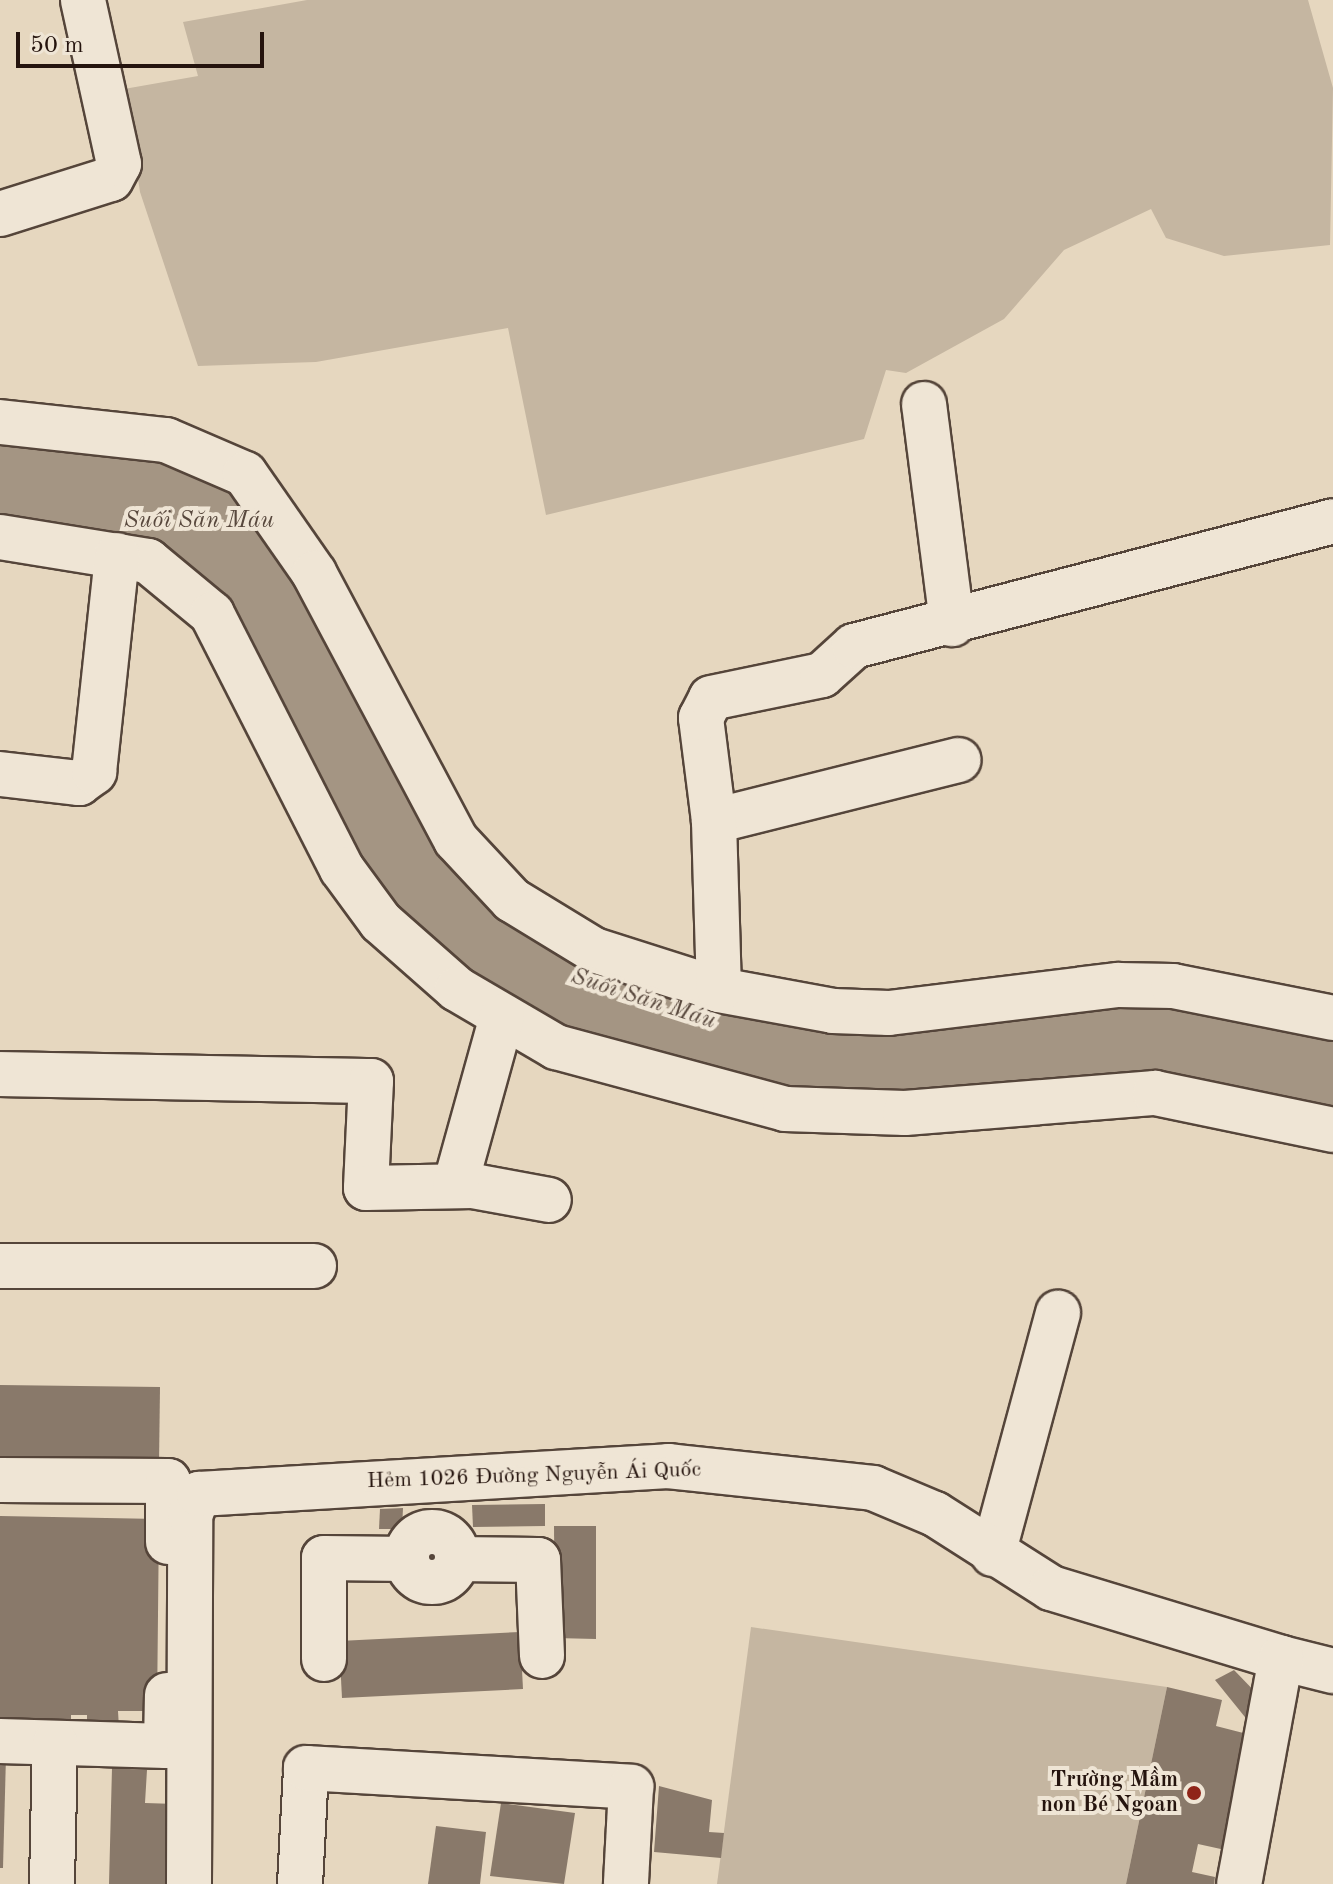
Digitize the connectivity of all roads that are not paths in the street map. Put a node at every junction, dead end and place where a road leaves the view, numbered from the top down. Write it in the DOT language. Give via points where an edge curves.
graph roads {
  1 [pos="83,0"];
  2 [pos="0,214"];
  3 [pos="924,404"];
  4 [pos="0,422"];
  5 [pos="1333,521"];
  6 [pos="0,537"];
  7 [pos="117,555"];
  8 [pos="952,624"];
  9 [pos="959,760"];
  10 [pos="0,774"];
  11 [pos="714,821"];
  12 [pos="719,990"];
  13 [pos="502,1016"];
  14 [pos="1333,1018"];
  15 [pos="0,1074"];
  16 [pos="1333,1130"];
  17 [pos="455,1186"];
  18 [pos="549,1200"];
  19 [pos="0,1266"];
  20 [pos="314,1266"];
  21 [pos="1058,1313"];
  22 [pos="432,1479"];
  23 [pos="0,1480"];
  24 [pos="432,1550"];
  25 [pos="993,1554"];
  26 [pos="542,1656"];
  27 [pos="1281,1658"];
  28 [pos="324,1659"];
  29 [pos="1333,1671"];
  30 [pos="0,1741"];
  31 [pos="55,1743"];
  32 [pos="52,1884"];
  33 [pos="189,1884"];
  34 [pos="300,1884"];
  35 [pos="626,1884"];
  36 [pos="1239,1884"];
  1 -- 2 [label="street" via="119,164 98,184"];
  3 -- 8 [label="street"];
  4 -- 12 [label="street" via="166,440 245,474 314,573 456,840 512,900 594,950"];
  5 -- 8 [label="street"];
  6 -- 7 [label="street"];
  7 -- 10 [label="street" via="94,772 79,783"];
  7 -- 13 [label="street" via="148,561 212,614 342,869 381,922 457,989"];
  8 -- 11 [label="street" via="854,646 822,675 711,698 701,718"];
  9 -- 11 [label="street"];
  11 -- 12 [label="street"];
  12 -- 14 [label="street" via="833,1011 889,1013 1118,985 1173,986"];
  13 -- 16 [label="street" via="556,1047 785,1109 905,1113 1155,1093"];
  13 -- 17 [label="street"];
  15 -- 17 [label="street" via="371,1081 366,1188"];
  17 -- 18 [label="street"];
  19 -- 20 [label="street"];
  21 -- 25 [label="street"];
  22 -- 24 [label="street"];
  22 -- 25 [label="street, Hẻm 1026 Đường Nguyễn Ái Quốc" via="668,1466 785,1473 908,1500"];
  22 -- 33 [label="street, Hẻm 1026 Đường Nguyễn Ái Quốc" via="204,1491 194,1499"];
  23 -- 31 [label="street" via="168,1481 166,1746"];
  24 -- 26 [label="street" via="538,1560"];
  24 -- 28 [label="street" via="324,1558"];
  25 -- 27 [label="street, Hẻm 1026 Đường Nguyễn Ái Quốc" via="1078,1599"];
  27 -- 29 [label="street, Hẻm 1026 Đường Nguyễn Ái Quốc"];
  27 -- 36 [label="street"];
  30 -- 31 [label="street"];
  31 -- 32 [label="street"];
  34 -- 35 [label="street" via="306,1768 631,1787"];
}
